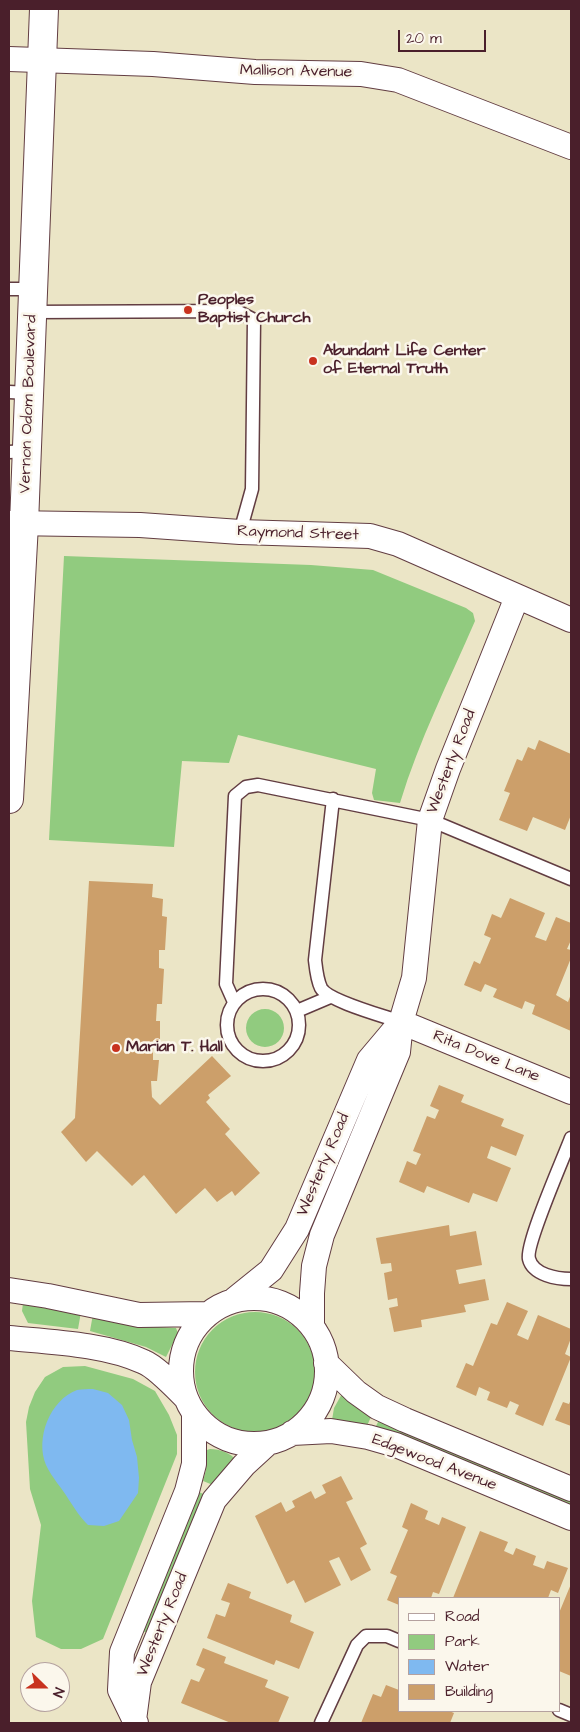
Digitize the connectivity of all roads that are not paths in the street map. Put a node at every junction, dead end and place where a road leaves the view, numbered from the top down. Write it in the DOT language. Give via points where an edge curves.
graph roads {
  1 [pos="44,9"];
  2 [pos="9,60"];
  3 [pos="42,61"];
  4 [pos="571,147"];
  5 [pos="25,297"];
  6 [pos="19,393"];
  7 [pos="18,451"];
  8 [pos="17,524"];
  9 [pos="240,532"];
  10 [pos="517,597"];
  11 [pos="571,620"];
  12 [pos="12,677"];
  13 [pos="9,799"];
  14 [pos="333,799"];
  15 [pos="430,820"];
  16 [pos="571,879"];
  17 [pos="330,997"];
  18 [pos="234,1002"];
  19 [pos="297,1010"];
  20 [pos="401,1022"];
  21 [pos="571,1092"];
  22 [pos="571,1138"];
  23 [pos="571,1280"];
  24 [pos="9,1290"];
  25 [pos="235,1299"];
  26 [pos="207,1314"];
  27 [pos="312,1326"];
  28 [pos="9,1338"];
  29 [pos="326,1363"];
  30 [pos="189,1405"];
  31 [pos="292,1433"];
  32 [pos="268,1443"];
  33 [pos="571,1489"];
  34 [pos="571,1518"];
  35 [pos="398,1641"];
  36 [pos="135,1722"];
  37 [pos="321,1723"];
  1 -- 3 [label="main road, Vernon Odom Boulevard"];
  2 -- 3 [label="street, Mallison Avenue"];
  3 -- 4 [label="street, Mallison Avenue" via="361,74 398,80"];
  3 -- 5 [label="main road, Vernon Odom Boulevard"];
  5 -- 6 [label="main road, Vernon Odom Boulevard"];
  5 -- 9 [label="lane" via="237,311 254,320 252,489"];
  6 -- 7 [label="main road, Vernon Odom Boulevard"];
  7 -- 8 [label="main road, Vernon Odom Boulevard"];
  8 -- 9 [label="street, Raymond Street" via="140,525"];
  8 -- 12 [label="main road, Vernon Odom Boulevard"];
  9 -- 10 [label="street, Raymond Street" via="370,536 398,544"];
  10 -- 11 [label="street, Raymond Street"];
  10 -- 15 [label="street, Westerly Road"];
  12 -- 13 [label="main road, Vernon Odom Boulevard"];
  14 -- 15 [label="lane"];
  14 -- 17 [label="lane" via="315,960 321,988"];
  14 -- 18 [label="lane" via="258,785 246,786 235,796 226,984"];
  15 -- 16 [label="lane"];
  15 -- 20 [label="street, Westerly Road" via="414,978"];
  17 -- 19 [label="lane"];
  17 -- 20 [label="lane"];
  18 -- 19 [label="lane" via="255,989 268,988 280,992"];
  18 -- 19 [label="lane" via="226,1024 232,1045 250,1059 261,1062 283,1056 292,1047 300,1023"];
  20 -- 21 [label="street, Rita Dove Lane"];
  20 -- 25 [label="street, Westerly Road" via="369,1060 287,1246 271,1270"];
  20 -- 27 [label="street, Westerly Road" via="398,1052 322,1235 314,1266"];
  22 -- 23 [label="lane" via="535,1228 528,1259 536,1270 546,1276"];
  24 -- 26 [label="street" via="139,1315"];
  25 -- 26 [label="street"];
  25 -- 27 [label="street" via="257,1297 278,1301 297,1311"];
  26 -- 30 [label="street" via="194,1327 181,1361 181,1379"];
  27 -- 29 [label="street" via="322,1343"];
  28 -- 30 [label="street" via="114,1352 146,1362"];
  29 -- 31 [label="street" via="326,1383 320,1403 308,1420"];
  29 -- 33 [label="street, Edgewood Avenue" via="376,1407"];
  30 -- 32 [label="street" via="208,1428 226,1439 247,1444"];
  30 -- 36 [label="street, Westerly Road" via="194,1464 187,1491 122,1652 120,1690"];
  31 -- 32 [label="street"];
  31 -- 34 [label="street, Edgewood Avenue" via="331,1431 396,1445"];
  32 -- 36 [label="street, Westerly Road" via="214,1500 140,1682"];
  35 -- 37 [label="lane" via="387,1636 366,1636 357,1645"];
}
